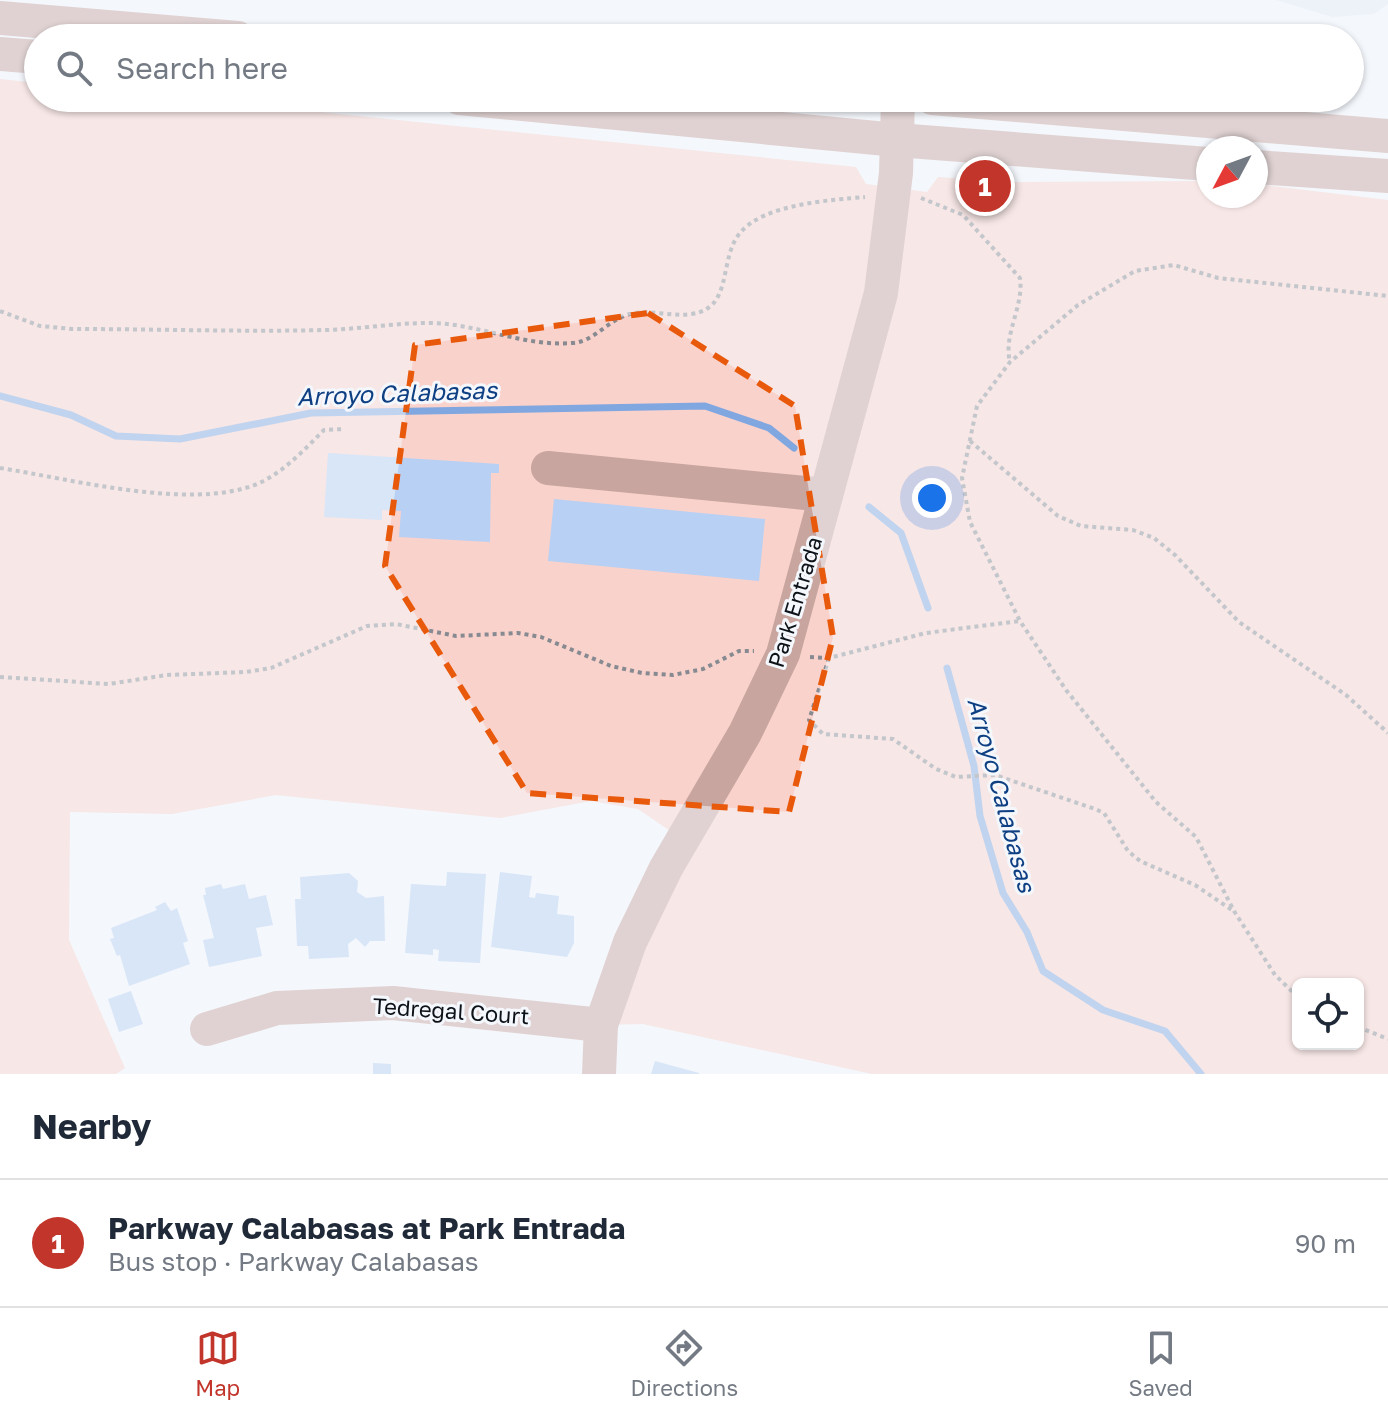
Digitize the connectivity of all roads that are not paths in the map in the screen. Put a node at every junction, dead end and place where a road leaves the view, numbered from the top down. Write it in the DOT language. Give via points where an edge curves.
graph roads {
  1 [pos="0,18"];
  2 [pos="71,24"];
  3 [pos="0,54"];
  4 [pos="24,56"];
  5 [pos="605,112"];
  6 [pos="898,112"];
  7 [pos="1100,112"];
  8 [pos="1388,136"];
  9 [pos="897,140"];
  10 [pos="1196,163"];
  11 [pos="1268,168"];
  12 [pos="1388,176"];
  13 [pos="548,468"];
  14 [pos="826,495"];
  15 [pos="601,1025"];
  16 [pos="207,1029"];
  17 [pos="599,1074"];
  1 -- 2 [label="street"];
  3 -- 4 [label="street"];
  5 -- 9 [label="street"];
  6 -- 9 [label="street, Park Entrada"];
  7 -- 8 [label="street"];
  9 -- 10 [label="street"];
  9 -- 14 [label="street, Park Entrada" via="881,293"];
  11 -- 12 [label="street"];
  13 -- 14 [label="street"];
  14 -- 15 [label="street, Park Entrada" via="783,654 745,733 660,880 630,942"];
  15 -- 16 [label="street, Tedregal Court" via="393,1003 277,1008"];
  15 -- 17 [label="street, Park Entrada"];
}
